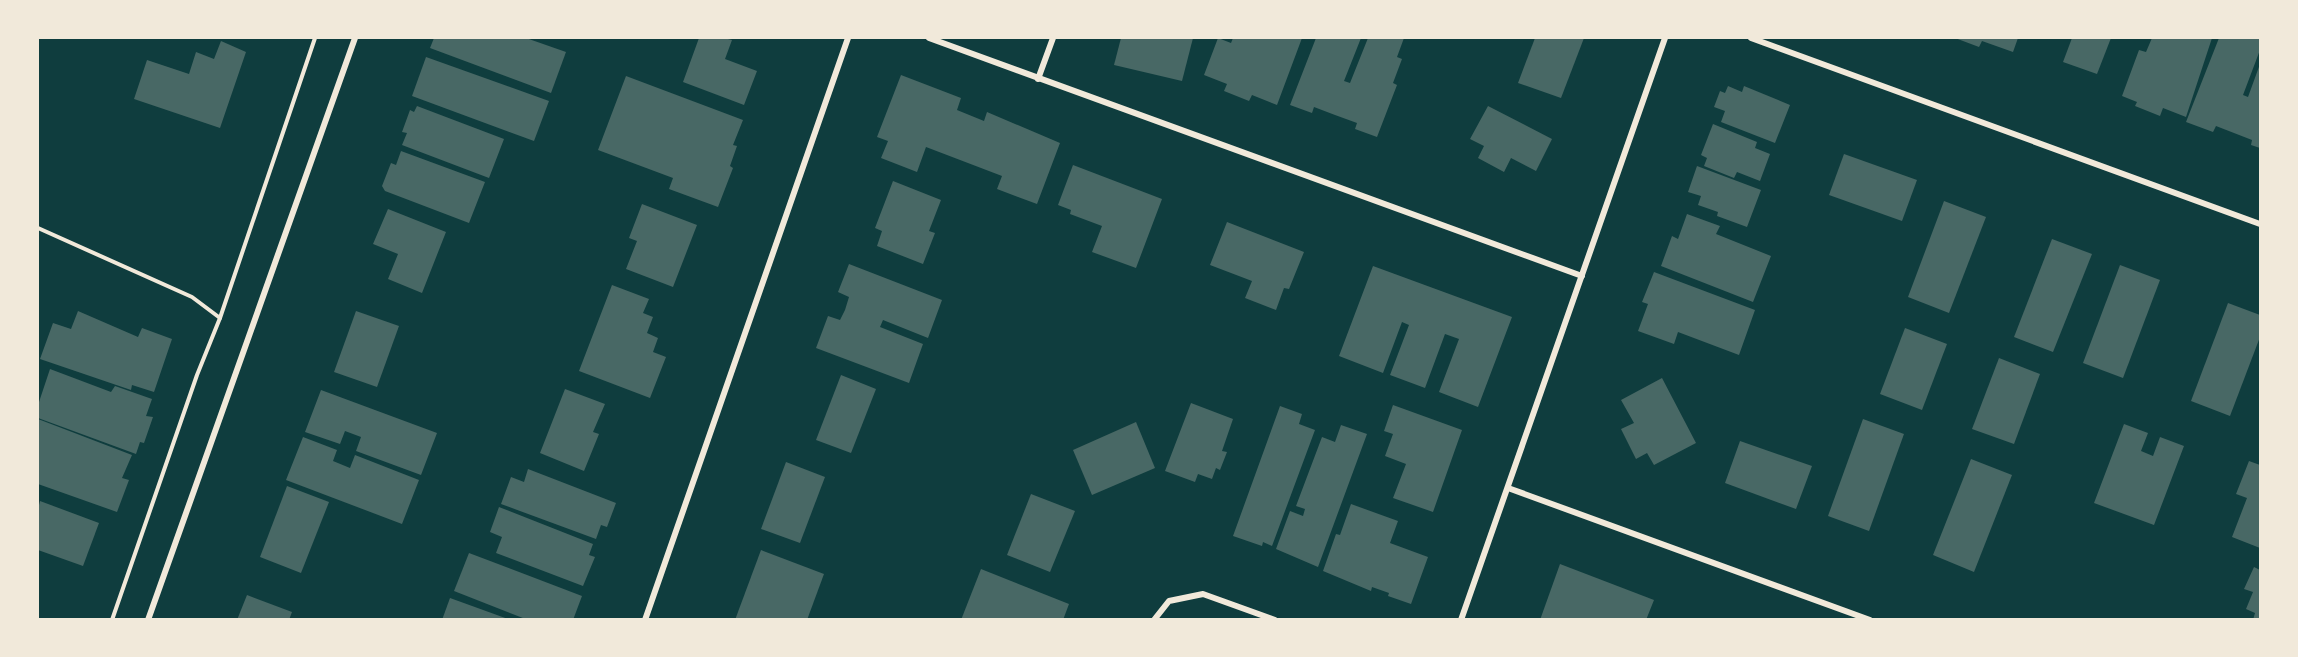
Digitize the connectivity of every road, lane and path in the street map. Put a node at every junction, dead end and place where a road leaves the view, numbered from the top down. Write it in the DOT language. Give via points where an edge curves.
graph roads {
  1 [pos="315,38"];
  2 [pos="355,38"];
  3 [pos="848,38"];
  4 [pos="929,38"];
  5 [pos="1053,38"];
  6 [pos="1665,38"];
  7 [pos="1751,38"];
  8 [pos="1038,79"];
  9 [pos="2260,224"];
  10 [pos="38,228"];
  11 [pos="1582,276"];
  12 [pos="220,318"];
  13 [pos="1508,488"];
  14 [pos="112,620"];
  15 [pos="148,620"];
  16 [pos="645,620"];
  17 [pos="1154,620"];
  18 [pos="1275,620"];
  19 [pos="1461,620"];
  20 [pos="1870,620"];
  1 -- 12 [label="path"];
  2 -- 15 [label="street"];
  3 -- 16 [label="street"];
  4 -- 8 [label="street"];
  5 -- 8 [label="street"];
  6 -- 11 [label="street"];
  7 -- 9 [label="street"];
  8 -- 11 [label="street"];
  10 -- 12 [label="path" via="192,297"];
  11 -- 13 [label="street"];
  12 -- 14 [label="path" via="196,375"];
  13 -- 19 [label="street"];
  13 -- 20 [label="street"];
  17 -- 18 [label="street" via="1169,601 1203,594"];
}
